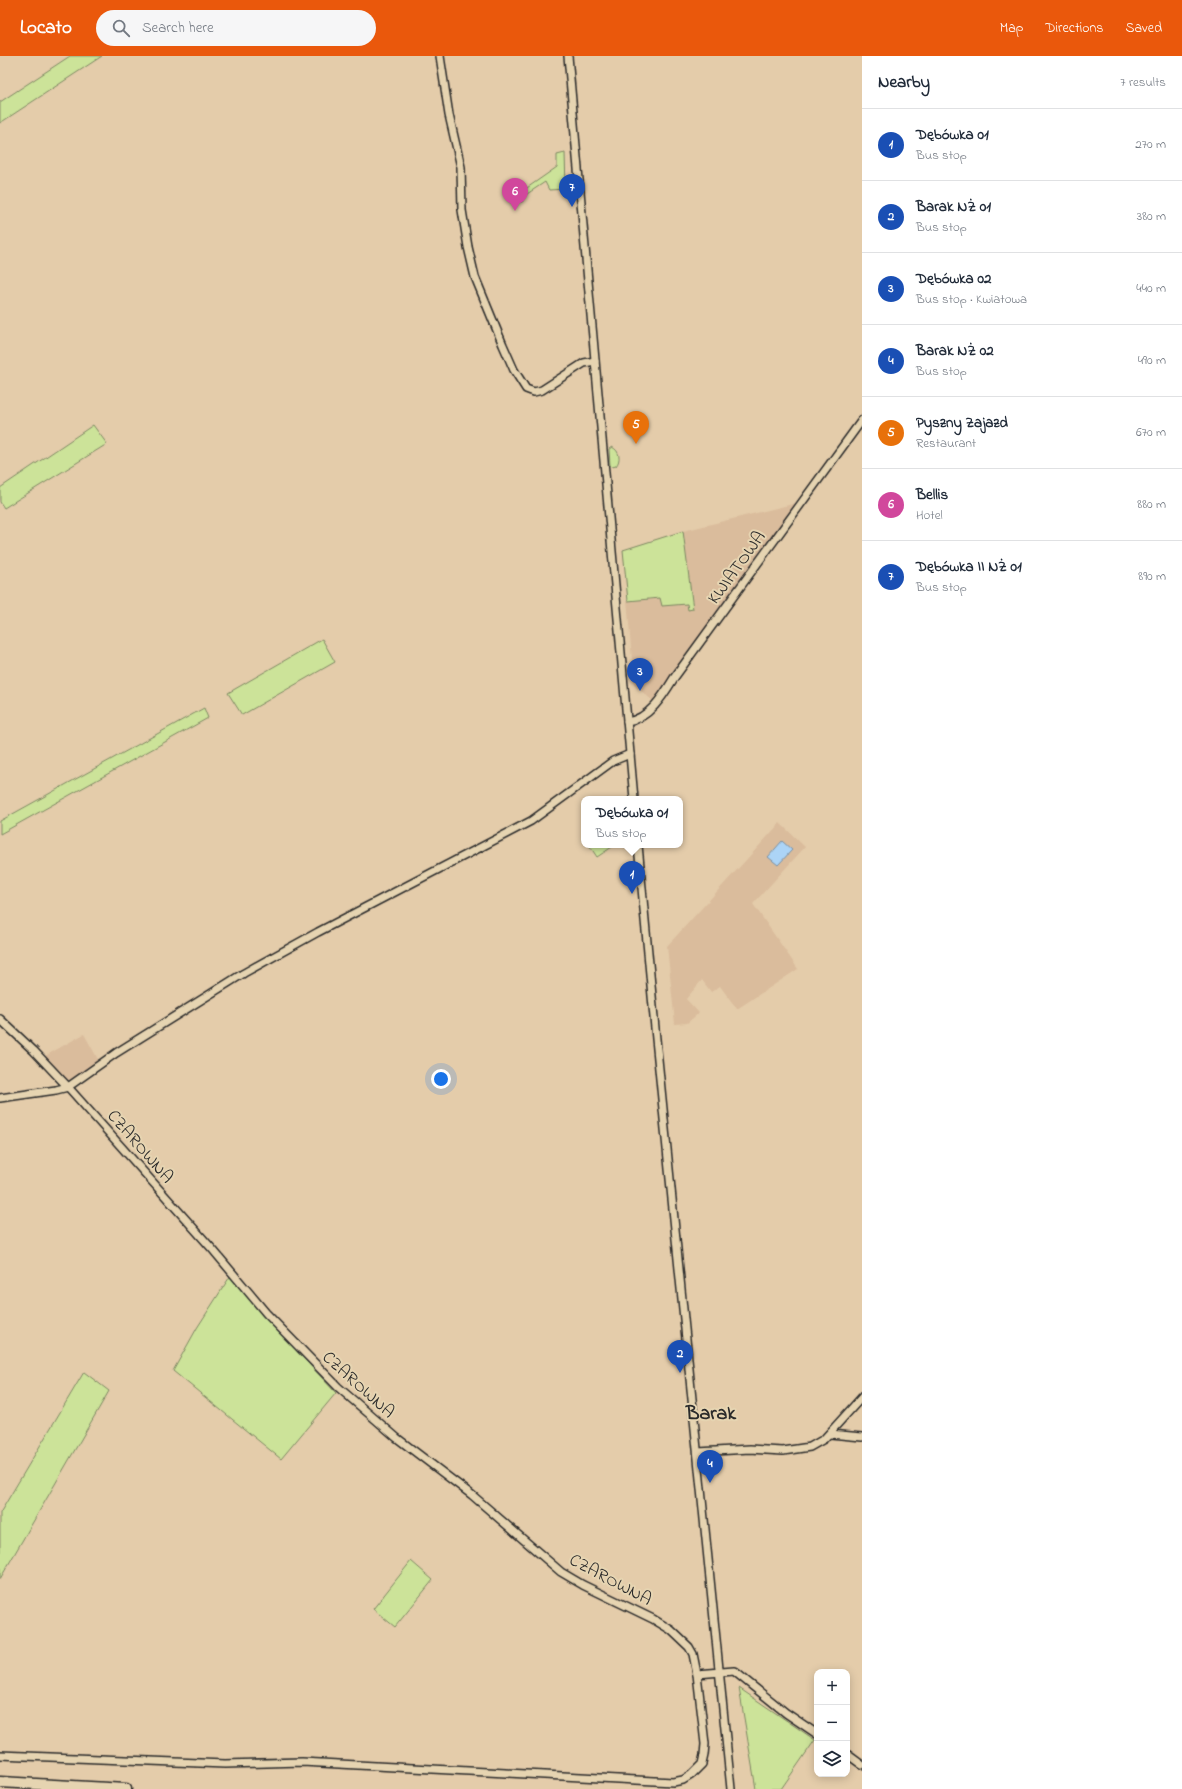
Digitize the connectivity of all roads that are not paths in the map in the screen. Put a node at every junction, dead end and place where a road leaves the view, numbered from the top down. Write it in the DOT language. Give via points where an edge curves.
graph roads {
  1 [pos="440,56"];
  2 [pos="568,56"];
  3 [pos="594,361"];
  4 [pos="862,420"];
  5 [pos="627,722"];
  6 [pos="630,754"];
  7 [pos="634,796"];
  8 [pos="638,848"];
  9 [pos="0,1018"];
  10 [pos="68,1087"];
  11 [pos="0,1098"];
  12 [pos="862,1397"];
  13 [pos="830,1434"];
  14 [pos="862,1437"];
  15 [pos="698,1452"];
  16 [pos="720,1672"];
  17 [pos="697,1674"];
  18 [pos="814,1732"];
  19 [pos="0,1755"];
  20 [pos="850,1756"];
  21 [pos="860,1763"];
  22 [pos="0,1782"];
  23 [pos="126,1789"];
  24 [pos="732,1789"];
  1 -- 3 [label="street" via="449,115 461,167 462,207 475,277 514,370 526,389 534,392 542,390 584,363"];
  2 -- 3 [label="street"];
  3 -- 5 [label="street"];
  4 -- 5 [label="street, KWIATOWA" via="665,692 641,718"];
  5 -- 6 [label="street"];
  6 -- 7 [label="street"];
  6 -- 10 [label="street" via="613,761 532,821 244,973 116,1053"];
  8 -- 15 [label="street"];
  9 -- 10 [label="street, CZAROWNA"];
  10 -- 11 [label="street"];
  10 -- 17 [label="street, CZAROWNA" via="266,1313 338,1388 561,1572 672,1630 693,1654"];
  12 -- 13 [label="street"];
  13 -- 14 [label="street"];
  13 -- 15 [label="street" via="818,1444 798,1450"];
  15 -- 16 [label="street"];
  16 -- 17 [label="street"];
  16 -- 18 [label="street" via="734,1671"];
  16 -- 24 [label="street"];
  17 -- 19 [label="street, CZAROWNA" via="704,1755 702,1764 691,1775 673,1782 310,1762 226,1764"];
  20 -- 21 [label="street"];
  22 -- 23 [label="highway"];
}
